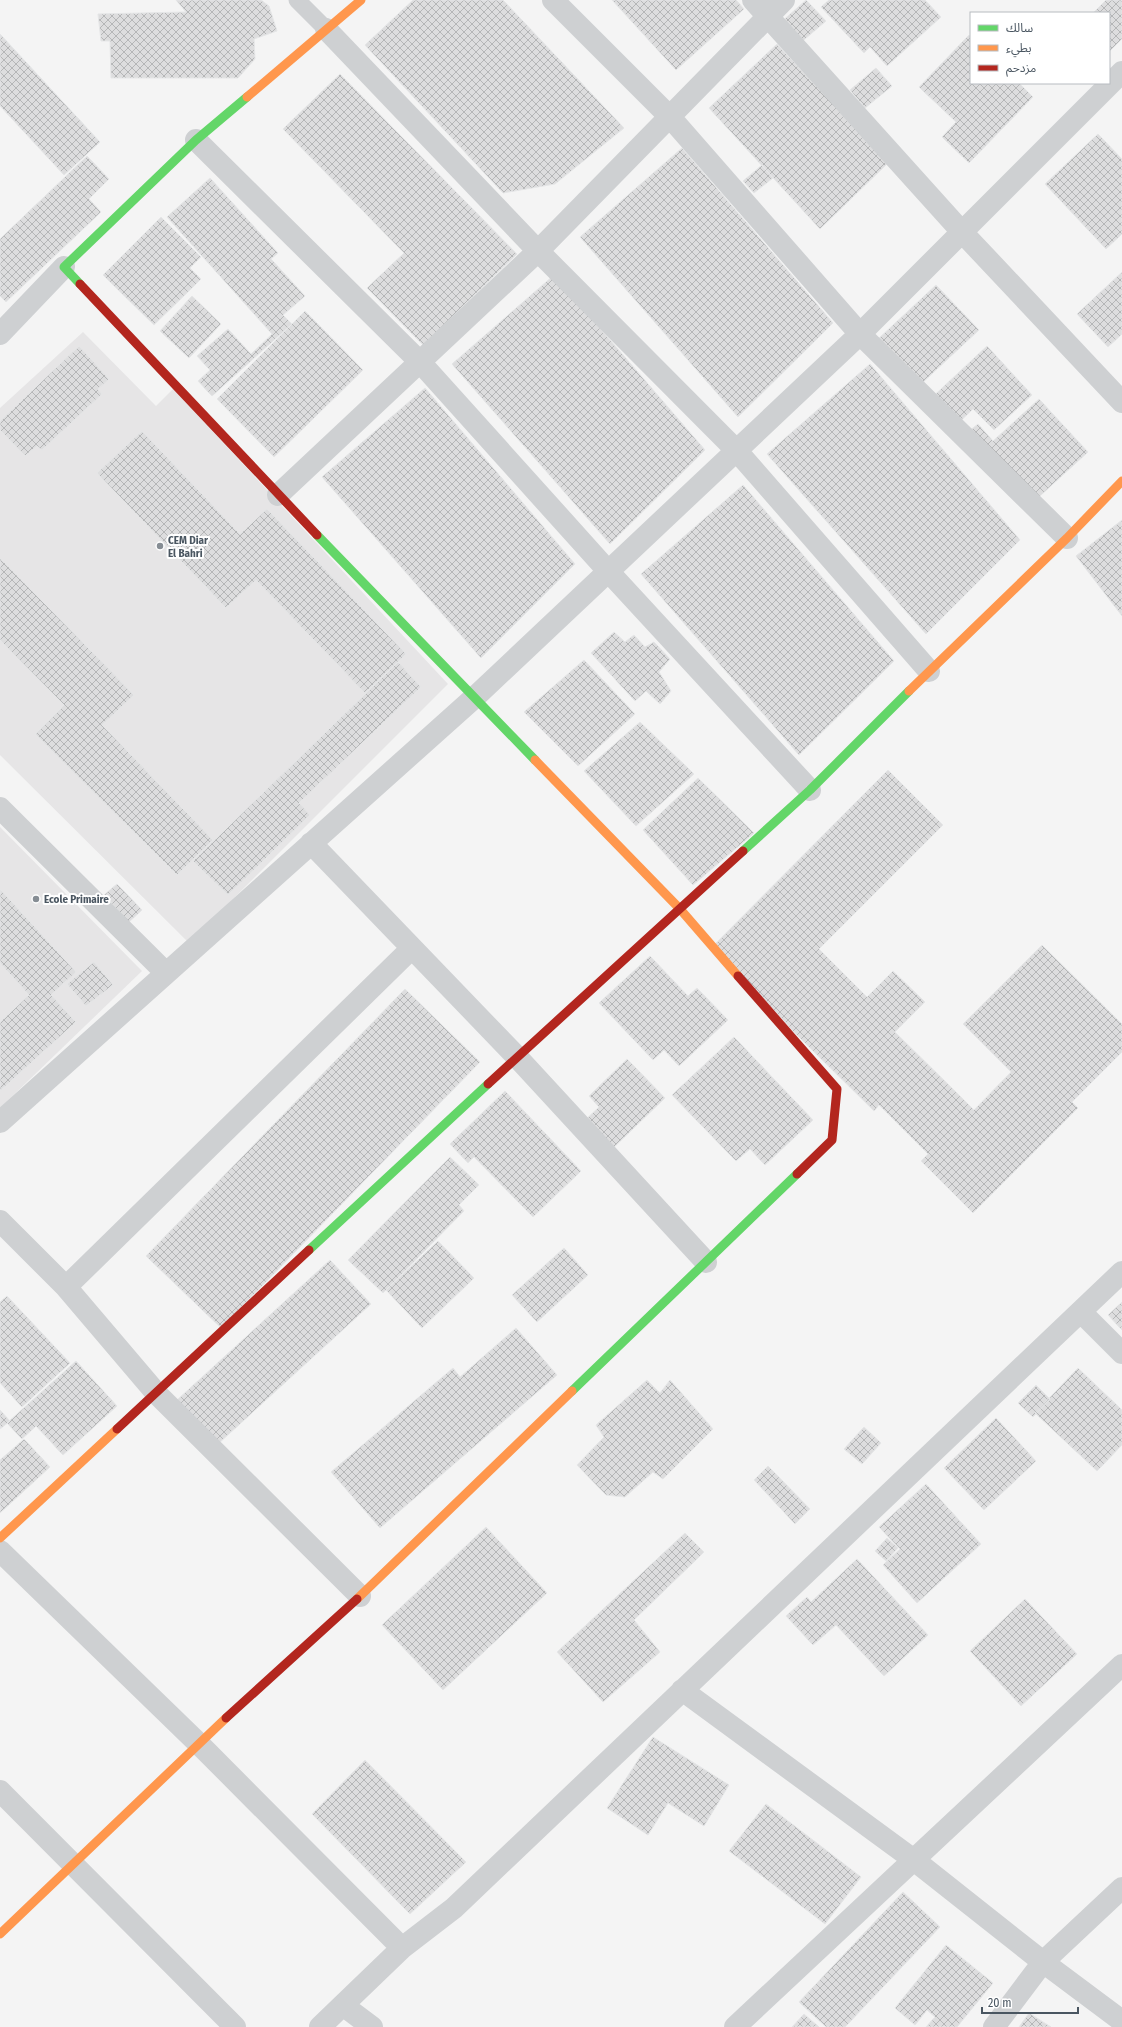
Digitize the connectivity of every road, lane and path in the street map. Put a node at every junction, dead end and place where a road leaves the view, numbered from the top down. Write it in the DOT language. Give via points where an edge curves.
graph roads {
  1 [pos="297,0"];
  2 [pos="361,0"];
  3 [pos="553,0"];
  4 [pos="784,0"];
  5 [pos="761,7"];
  6 [pos="326,29"];
  7 [pos="1122,72"];
  8 [pos="670,118"];
  9 [pos="196,140"];
  10 [pos="962,232"];
  11 [pos="538,250"];
  12 [pos="64,267"];
  13 [pos="0,334"];
  14 [pos="860,334"];
  15 [pos="420,362"];
  16 [pos="1122,402"];
  17 [pos="736,450"];
  18 [pos="1122,481"];
  19 [pos="278,495"];
  20 [pos="1067,538"];
  21 [pos="608,571"];
  22 [pos="929,671"];
  23 [pos="474,697"];
  24 [pos="810,790"];
  25 [pos="0,808"];
  26 [pos="311,843"];
  27 [pos="680,909"];
  28 [pos="412,948"];
  29 [pos="166,973"];
  30 [pos="517,1057"];
  31 [pos="0,1122"];
  32 [pos="0,1221"];
  33 [pos="706,1262"];
  34 [pos="1122,1272"];
  35 [pos="66,1287"];
  36 [pos="1081,1312"];
  37 [pos="1122,1353"];
  38 [pos="157,1394"];
  39 [pos="0,1538"];
  40 [pos="0,1551"];
  41 [pos="360,1596"];
  42 [pos="1122,1665"];
  43 [pos="682,1690"];
  44 [pos="198,1743"];
  45 [pos="0,1791"];
  46 [pos="914,1860"];
  47 [pos="74,1865"];
  48 [pos="1122,1888"];
  49 [pos="0,1934"];
  50 [pos="402,1948"];
  51 [pos="1043,1962"];
  52 [pos="344,2006"];
  53 [pos="1122,2021"];
  54 [pos="235,2027"];
  55 [pos="320,2027"];
  56 [pos="372,2027"];
  57 [pos="735,2027"];
  58 [pos="994,2027"];
  1 -- 6 [label="lane"];
  2 -- 6 [label="street"];
  3 -- 8 [label="street"];
  4 -- 5 [label="street"];
  5 -- 8 [label="street"];
  5 -- 10 [label="street"];
  6 -- 9 [label="street"];
  6 -- 11 [label="street"];
  7 -- 10 [label="street"];
  8 -- 11 [label="street"];
  8 -- 14 [label="street"];
  9 -- 12 [label="street"];
  9 -- 15 [label="street"];
  10 -- 14 [label="street"];
  10 -- 16 [label="street"];
  11 -- 15 [label="street"];
  11 -- 17 [label="street"];
  12 -- 13 [label="street"];
  12 -- 19 [label="street"];
  14 -- 17 [label="street"];
  14 -- 20 [label="street"];
  15 -- 19 [label="street"];
  15 -- 21 [label="street"];
  17 -- 21 [label="street"];
  17 -- 22 [label="street"];
  18 -- 20 [label="street"];
  19 -- 23 [label="street"];
  20 -- 22 [label="street"];
  21 -- 23 [label="street"];
  21 -- 24 [label="street"];
  22 -- 24 [label="street"];
  23 -- 26 [label="street"];
  23 -- 27 [label="street"];
  24 -- 27 [label="street"];
  25 -- 29 [label="street"];
  26 -- 28 [label="street"];
  26 -- 29 [label="street"];
  27 -- 30 [label="street"];
  27 -- 33 [label="street" via="837,1089 832,1140"];
  28 -- 30 [label="street"];
  28 -- 35 [label="street"];
  29 -- 31 [label="street"];
  30 -- 33 [label="street"];
  30 -- 38 [label="street"];
  32 -- 35 [label="street"];
  33 -- 41 [label="street"];
  34 -- 36 [label="street"];
  35 -- 38 [label="street"];
  36 -- 37 [label="street"];
  36 -- 43 [label="street"];
  38 -- 39 [label="street"];
  38 -- 41 [label="street"];
  40 -- 44 [label="street"];
  41 -- 44 [label="street"];
  42 -- 46 [label="street"];
  43 -- 46 [label="street"];
  43 -- 50 [label="street" via="454,1908"];
  44 -- 47 [label="street"];
  44 -- 50 [label="street"];
  45 -- 47 [label="street"];
  46 -- 51 [label="street"];
  46 -- 57 [label="street"];
  47 -- 49 [label="street"];
  47 -- 54 [label="street"];
  48 -- 51 [label="street"];
  50 -- 52 [label="street"];
  51 -- 53 [label="street"];
  51 -- 58 [label="street"];
  52 -- 55 [label="street"];
  52 -- 56 [label="street"];
}
